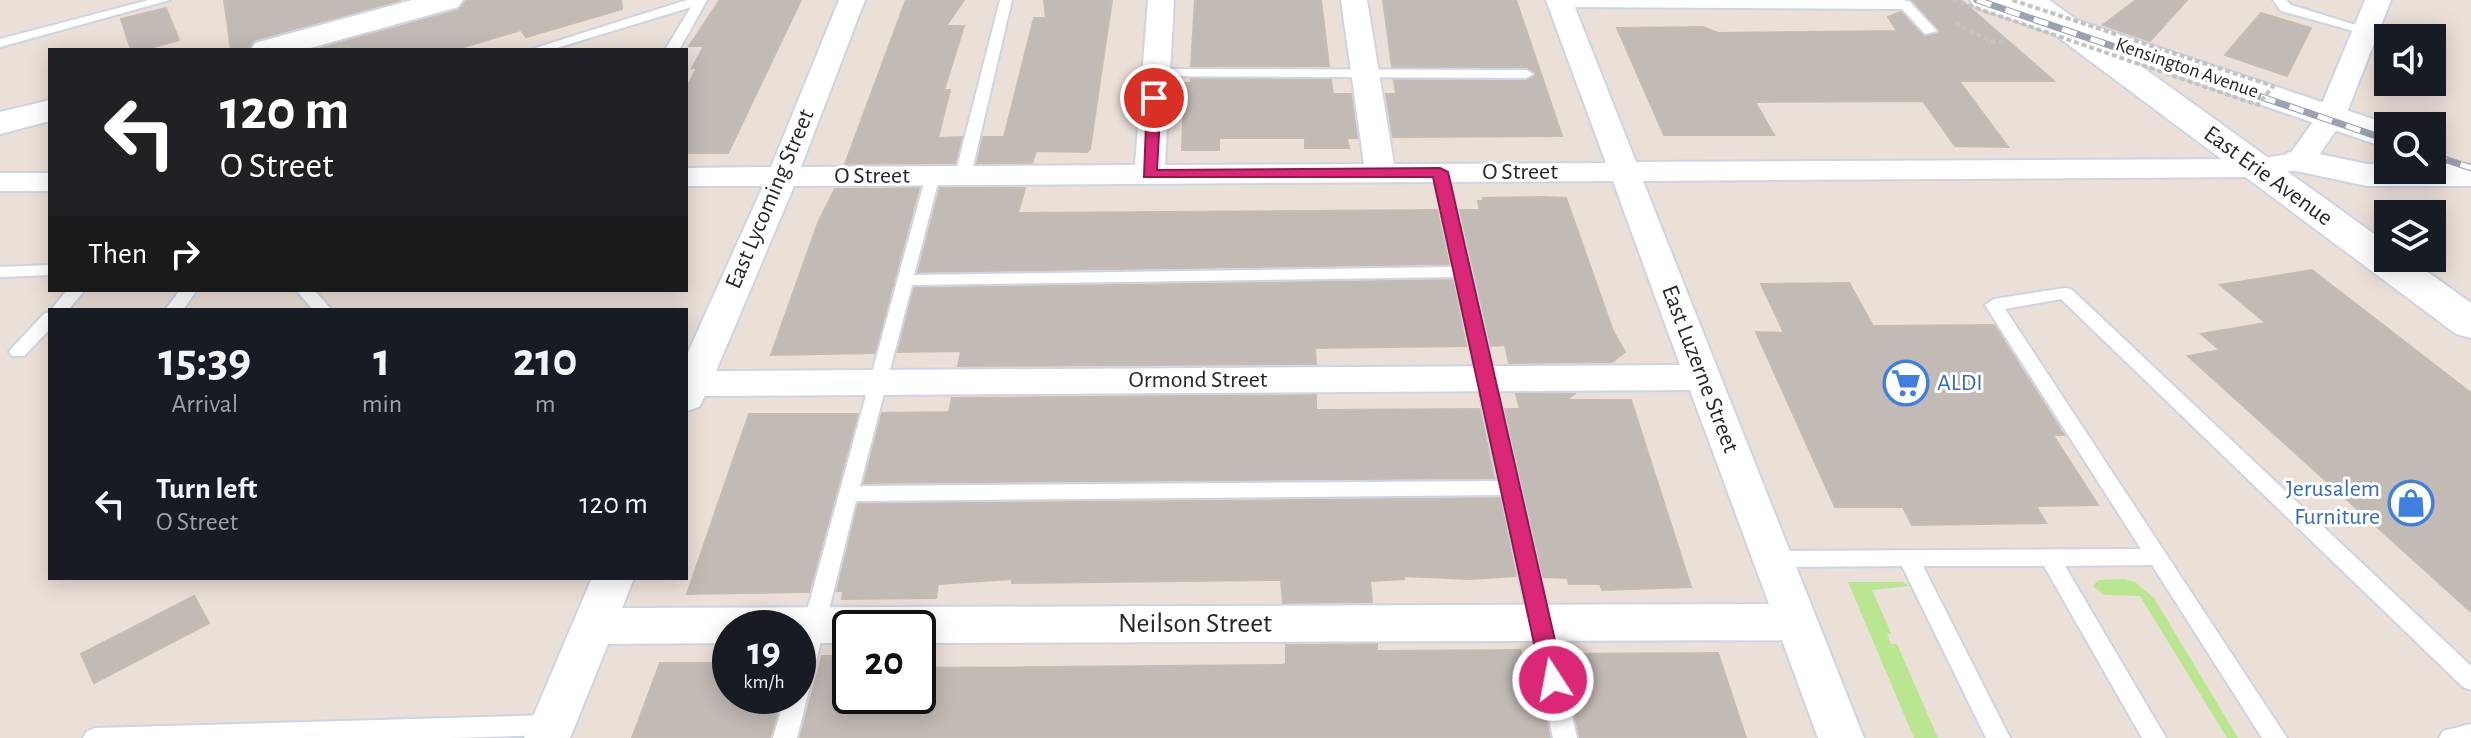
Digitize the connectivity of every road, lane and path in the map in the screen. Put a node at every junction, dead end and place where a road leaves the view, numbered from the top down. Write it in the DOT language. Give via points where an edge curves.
graph roads {
  1 [pos="164,0"];
  2 [pos="447,0"];
  3 [pos="700,0"];
  4 [pos="852,0"];
  5 [pos="1006,0"];
  6 [pos="1161,0"];
  7 [pos="1354,0"];
  8 [pos="1890,0"];
  9 [pos="1953,0"];
  10 [pos="1986,0"];
  11 [pos="2012,0"];
  12 [pos="2029,0"];
  13 [pos="2279,0"];
  14 [pos="2378,0"];
  15 [pos="1560,2"];
  16 [pos="1905,5"];
  17 [pos="2066,27"];
  18 [pos="2365,30"];
  19 [pos="1930,31"];
  20 [pos="0,43"];
  21 [pos="274,48"];
  22 [pos="543,48"];
  23 [pos="673,48"];
  24 [pos="1156,73"];
  25 [pos="1365,73"];
  26 [pos="1526,74"];
  27 [pos="48,111"];
  28 [pos="2331,117"];
  29 [pos="0,123"];
  30 [pos="2374,131"];
  31 [pos="2446,156"];
  32 [pos="2300,161"];
  33 [pos="2471,164"];
  34 [pos="2258,168"];
  35 [pos="1625,171"];
  36 [pos="1440,172"];
  37 [pos="1380,173"];
  38 [pos="1149,174"];
  39 [pos="932,175"];
  40 [pos="963,175"];
  41 [pos="2471,175"];
  42 [pos="688,177"];
  43 [pos="782,177"];
  44 [pos="0,182"];
  45 [pos="48,182"];
  46 [pos="48,270"];
  47 [pos="0,272"];
  48 [pos="1462,272"];
  49 [pos="904,280"];
  50 [pos="75,292"];
  51 [pos="306,292"];
  52 [pos="60,308"];
  53 [pos="321,308"];
  54 [pos="48,320"];
  55 [pos="2471,324"];
  56 [pos="18,352"];
  57 [pos="1704,377"];
  58 [pos="1486,378"];
  59 [pos="877,383"];
  60 [pos="689,391"];
  61 [pos="1510,488"];
  62 [pos="848,494"];
  63 [pos="2158,557"];
  64 [pos="1908,558"];
  65 [pos="2050,558"];
  66 [pos="1772,559"];
  67 [pos="612,580"];
  68 [pos="816,614"];
  69 [pos="1541,622"];
  70 [pos="1797,622"];
  71 [pos="712,625"];
  72 [pos="816,625"];
  73 [pos="594,626"];
  74 [pos="2471,680"];
  75 [pos="791,714"];
  76 [pos="550,732"];
  77 [pos="2471,734"];
  78 [pos="95,738"];
  79 [pos="785,738"];
  80 [pos="1565,738"];
  81 [pos="1841,738"];
  82 [pos="1998,738"];
  83 [pos="2154,738"];
  84 [pos="2275,738"];
  85 [pos="2451,738"];
  1 -- 20 [label="lane"];
  2 -- 21 [label="main road"];
  3 -- 22 [label="lane"];
  3 -- 23 [label="lane"];
  4 -- 43 [label="street, East Lycoming Street"];
  5 -- 40 [label="lane"];
  6 -- 24 [label="street"];
  7 -- 25 [label="street"];
  8 -- 16 [label="lane"];
  9 -- 11 [label="path, bridge" via="2258,105 2273,86"];
  10 -- 17 [label="main road, Kensington Avenue"];
  12 -- 17 [label="main road, East Erie Avenue"];
  13 -- 18 [label="lane" via="2286,8"];
  14 -- 18 [label="street"];
  15 -- 16 [label="lane"];
  15 -- 35 [label="street, East Luzerne Street"];
  16 -- 19 [label="lane"];
  17 -- 28 [label="main road, Kensington Avenue"];
  17 -- 34 [label="main road, East Erie Avenue"];
  18 -- 28 [label="street"];
  24 -- 25 [label="lane"];
  24 -- 38 [label="street"];
  25 -- 26 [label="lane"];
  25 -- 37 [label="street"];
  27 -- 29 [label="main road"];
  28 -- 30 [label="main road, Kensington Avenue"];
  28 -- 32 [label="street"];
  31 -- 33 [label="main road"];
  32 -- 34 [label="street, O Street"];
  32 -- 41 [label="main road" via="2367,175"];
  34 -- 35 [label="street, O Street"];
  34 -- 55 [label="main road, East Erie Avenue"];
  35 -- 36 [label="street, O Street"];
  35 -- 57 [label="street, East Luzerne Street"];
  36 -- 37 [label="street, O Street"];
  36 -- 48 [label="lane"];
  37 -- 38 [label="street, O Street"];
  38 -- 40 [label="street, O Street"];
  39 -- 40 [label="street, O Street"];
  39 -- 43 [label="street, O Street"];
  39 -- 49 [label="lane"];
  42 -- 43 [label="street, O Street"];
  43 -- 60 [label="street, East Lycoming Street"];
  44 -- 45 [label="street"];
  46 -- 47 [label="lane"];
  48 -- 49 [label="lane"];
  48 -- 58 [label="lane"];
  49 -- 59 [label="lane"];
  50 -- 52 [label="lane"];
  51 -- 53 [label="lane"];
  54 -- 56 [label="lane"];
  57 -- 58 [label="street, Ormond Street"];
  57 -- 66 [label="street, East Luzerne Street"];
  58 -- 59 [label="street, Ormond Street"];
  58 -- 61 [label="lane"];
  59 -- 60 [label="street, Ormond Street"];
  59 -- 62 [label="lane"];
  61 -- 62 [label="lane"];
  61 -- 69 [label="lane"];
  62 -- 68 [label="lane"];
  63 -- 65 [label="lane"];
  63 -- 74 [label="lane" via="1994,305 2065,293"];
  63 -- 84 [label="lane"];
  64 -- 65 [label="lane"];
  64 -- 66 [label="lane"];
  64 -- 82 [label="lane"];
  65 -- 83 [label="lane"];
  66 -- 70 [label="street, East Luzerne Street"];
  67 -- 73 [label="street"];
  69 -- 70 [label="street, Neilson Street"];
  69 -- 72 [label="street, Neilson Street"];
  69 -- 80 [label="lane"];
  70 -- 81 [label="street, East Luzerne Street"];
  71 -- 73 [label="street, Neilson Street"];
  73 -- 76 [label="street"];
  75 -- 79 [label="lane"];
  76 -- 78 [label="lane"];
  77 -- 85 [label="lane"];
}
